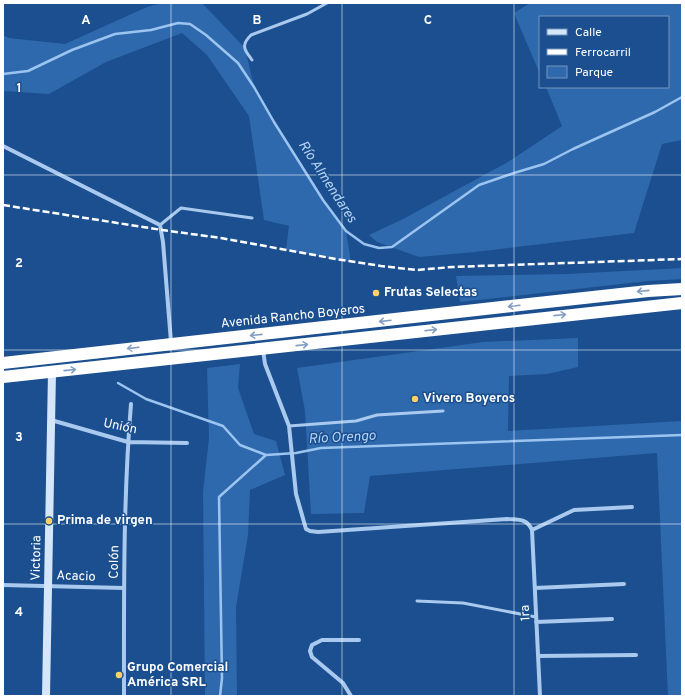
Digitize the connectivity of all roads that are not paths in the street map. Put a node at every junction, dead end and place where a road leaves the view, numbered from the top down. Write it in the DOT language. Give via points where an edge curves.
graph roads {
  1 [pos="327,3"];
  2 [pos="252,60"];
  3 [pos="3,146"];
  4 [pos="252,218"];
  5 [pos="160,225"];
  6 [pos="682,289"];
  7 [pos="682,303"];
  8 [pos="171,344"];
  9 [pos="263,349"];
  10 [pos="3,363"];
  11 [pos="52,372"];
  12 [pos="3,377"];
  13 [pos="131,404"];
  14 [pos="443,411"];
  15 [pos="51,420"];
  16 [pos="289,426"];
  17 [pos="128,442"];
  18 [pos="187,443"];
  19 [pos="632,507"];
  20 [pos="532,530"];
  21 [pos="624,584"];
  22 [pos="3,585"];
  23 [pos="48,586"];
  24 [pos="124,588"];
  25 [pos="535,588"];
  26 [pos="417,601"];
  27 [pos="536,619"];
  28 [pos="612,619"];
  29 [pos="359,640"];
  30 [pos="636,655"];
  31 [pos="538,656"];
  32 [pos="46,696"];
  33 [pos="124,696"];
  34 [pos="351,696"];
  35 [pos="540,696"];
  1 -- 2 [label="lane" via="307,14 251,36 245,41 244,48"];
  3 -- 5 [label="street"];
  4 -- 5 [label="lane" via="181,208"];
  5 -- 8 [label="street"];
  6 -- 8 [label="highway, Avenida Rancho Boyeros, one-way"];
  9 -- 7 [label="highway, one-way"];
  8 -- 10 [label="highway, Avenida Rancho Boyeros, one-way"];
  11 -- 9 [label="highway, one-way"];
  9 -- 16 [label="street" via="265,364"];
  11 -- 12 [label="highway"];
  11 -- 15 [label="street, Victoria"];
  13 -- 17 [label="street, Colón"];
  14 -- 16 [label="lane" via="377,415 356,421"];
  15 -- 17 [label="street, Unión"];
  15 -- 23 [label="street, Victoria"];
  16 -- 20 [label="street" via="296,494 303,522 310,531 507,519 525,520"];
  17 -- 18 [label="street, Unión"];
  17 -- 24 [label="street, Colón"];
  19 -- 20 [label="street" via="574,510"];
  20 -- 25 [label="street, 1ra"];
  21 -- 25 [label="street"];
  22 -- 23 [label="street, Acacio"];
  23 -- 24 [label="street, Acacio"];
  23 -- 32 [label="street, Victoria"];
  24 -- 33 [label="street, Colón"];
  25 -- 27 [label="street, 1ra"];
  26 -- 27 [label="lane" via="463,603"];
  27 -- 28 [label="street"];
  27 -- 31 [label="street, 1ra"];
  29 -- 34 [label="street" via="322,640 312,645 310,651 312,657 343,682"];
  30 -- 31 [label="street"];
  31 -- 35 [label="street, 1ra"];
}
